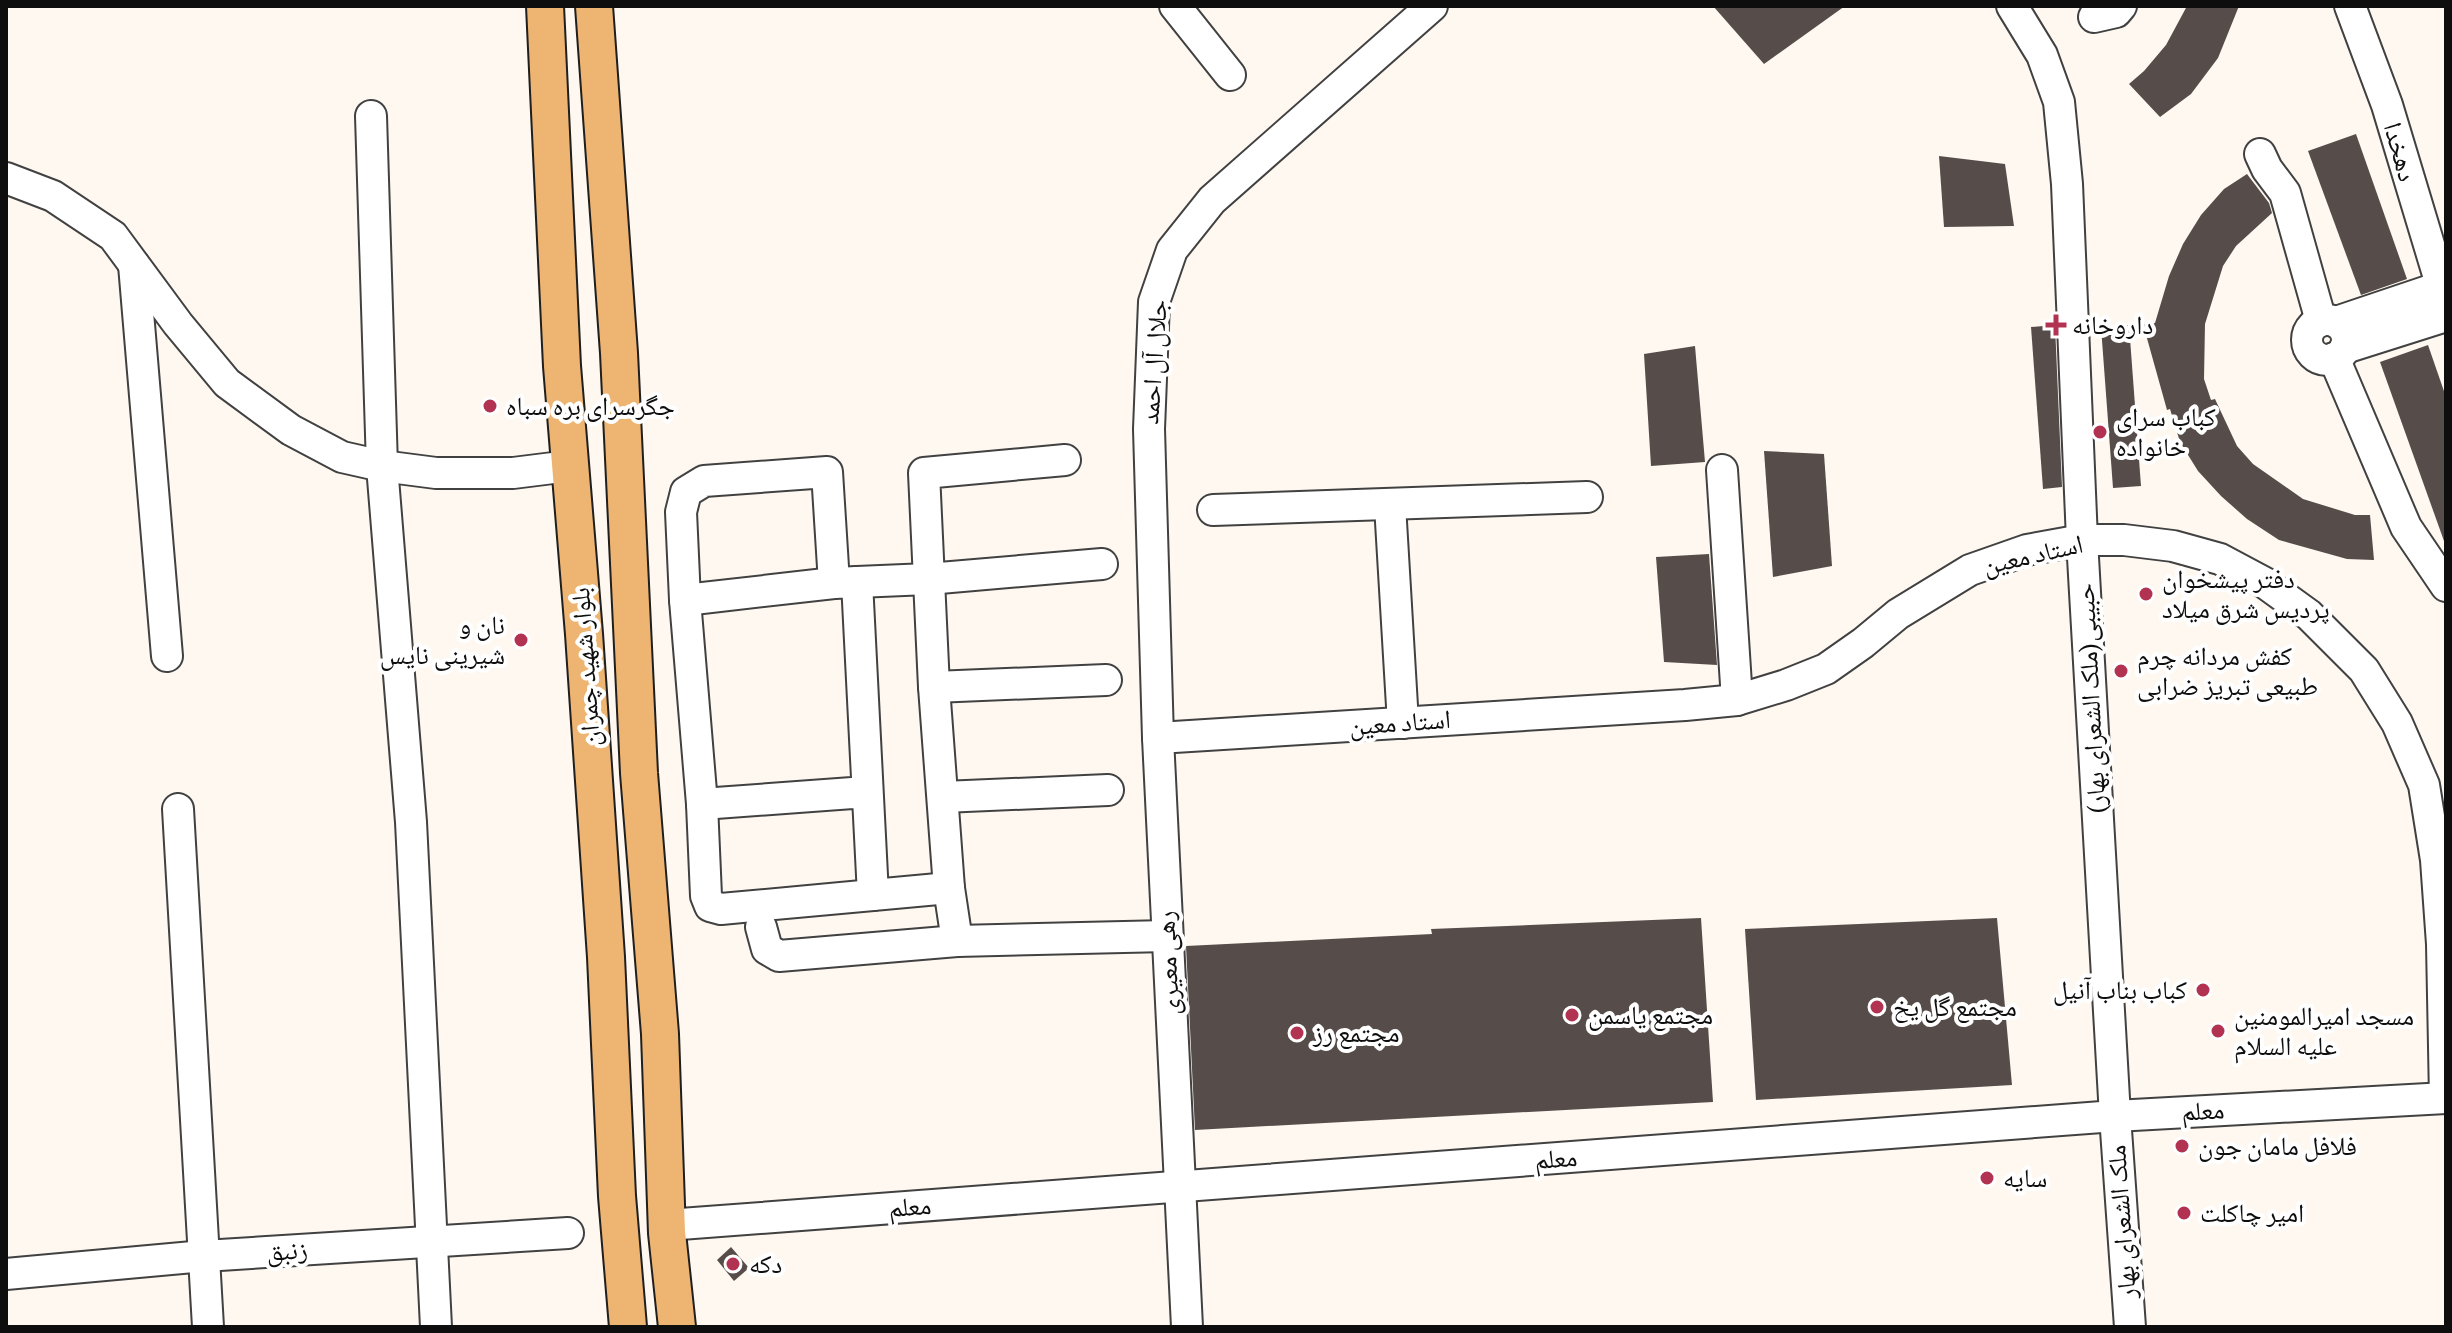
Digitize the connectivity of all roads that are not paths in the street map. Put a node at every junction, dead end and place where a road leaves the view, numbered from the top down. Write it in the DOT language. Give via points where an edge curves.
graph roads {
  1 [pos="545,6"];
  2 [pos="594,6"];
  3 [pos="1175,6"];
  4 [pos="1432,6"];
  5 [pos="2012,6"];
  6 [pos="2350,6"];
  7 [pos="1230,75"];
  8 [pos="371,116"];
  9 [pos="2260,154"];
  10 [pos="6,178"];
  11 [pos="133,263"];
  12 [pos="2444,301"];
  13 [pos="2334,337"];
  14 [pos="1065,460"];
  15 [pos="382,466"];
  16 [pos="569,466"];
  17 [pos="1722,470"];
  18 [pos="1587,497"];
  19 [pos="1390,505"];
  20 [pos="1213,510"];
  21 [pos="2082,540"];
  22 [pos="1102,564"];
  23 [pos="928,579"];
  24 [pos="846,583"];
  25 [pos="2446,586"];
  26 [pos="685,600"];
  27 [pos="167,656"];
  28 [pos="1106,680"];
  29 [pos="934,687"];
  30 [pos="1737,700"];
  31 [pos="1403,723"];
  32 [pos="1158,738"];
  33 [pos="1108,790"];
  34 [pos="866,792"];
  35 [pos="943,797"];
  36 [pos="702,804"];
  37 [pos="178,809"];
  38 [pos="949,888"];
  39 [pos="873,895"];
  40 [pos="761,927"];
  41 [pos="1167,936"];
  42 [pos="957,941"];
  43 [pos="2446,1098"];
  44 [pos="2115,1116"];
  45 [pos="1179,1188"];
  46 [pos="667,1225"];
  47 [pos="621,1232"];
  48 [pos="568,1233"];
  49 [pos="433,1242"];
  50 [pos="204,1256"];
  51 [pos="6,1274"];
  52 [pos="208,1327"];
  53 [pos="436,1327"];
  54 [pos="628,1327"];
  55 [pos="677,1327"];
  56 [pos="1187,1327"];
  57 [pos="2130,1327"];
  1 -- 16 [label="main road, بلوار شهید چمران"];
  2 -- 46 [label="main road, بلوار شهید چمران" via="619,353 639,773 660,1034"];
  3 -- 7 [label="street"];
  4 -- 32 [label="street, جلال آل احمد" via="1212,200 1172,250 1154,302 1149,429"];
  5 -- 21 [label="street, حبیبی(ملک الشعرای بهار)" via="2042,55 2059,102"];
  6 -- 12 [label="street, دهخدا" via="2387,105"];
  8 -- 15 [label="street"];
  9 -- 13 [label="street" via="2285,193"];
  10 -- 11 [label="street" via="53,196 113,236"];
  11 -- 15 [label="street" via="227,383 291,430 342,457"];
  11 -- 27 [label="street"];
  12 -- 13 [label="street"];
  13 -- 25 [label="street" via="2406,527"];
  14 -- 23 [label="street" via="924,473"];
  15 -- 16 [label="street" via="436,473 513,473"];
  15 -- 49 [label="street" via="411,822"];
  16 -- 47 [label="main road, بلوار شهید چمران"];
  17 -- 30 [label="street"];
  18 -- 19 [label="street"];
  19 -- 20 [label="street"];
  19 -- 31 [label="street"];
  21 -- 30 [label="street, استاد معین" via="2027,550 1970,570 1898,614 1826,669"];
  21 -- 43 [label="street, استاد معین" via="2173,546 2220,559 2309,615 2364,670 2397,723 2424,785 2442,944"];
  21 -- 44 [label="street, حبیبی(ملک الشعرای بهار)"];
  22 -- 23 [label="street"];
  23 -- 24 [label="street"];
  23 -- 29 [label="street"];
  24 -- 26 [label="street"];
  24 -- 26 [label="street" via="827,472 704,481 686,492 681,512"];
  24 -- 34 [label="street"];
  26 -- 36 [label="street"];
  28 -- 29 [label="street"];
  29 -- 35 [label="street"];
  30 -- 31 [label="street, استاد معین"];
  31 -- 32 [label="street, استاد معین"];
  32 -- 41 [label="street, رهی معیری"];
  33 -- 35 [label="street"];
  34 -- 36 [label="street"];
  34 -- 39 [label="street"];
  35 -- 38 [label="street"];
  36 -- 39 [label="street" via="710,906"];
  37 -- 50 [label="street"];
  38 -- 39 [label="street"];
  38 -- 42 [label="street"];
  40 -- 42 [label="street" via="767,949 779,956"];
  41 -- 42 [label="street"];
  41 -- 45 [label="street, رهی معیری"];
  43 -- 44 [label="street, معلم"];
  44 -- 45 [label="street, معلم"];
  44 -- 57 [label="street, ملک الشعرای بهار"];
  45 -- 46 [label="street, معلم"];
  45 -- 56 [label="street"];
  46 -- 47 [label="main road"];
  46 -- 55 [label="main road, بلوار شهید چمران"];
  47 -- 54 [label="main road, بلوار شهید چمران"];
  48 -- 49 [label="street, زنبق"];
  49 -- 50 [label="street, زنبق"];
  49 -- 53 [label="street"];
  50 -- 51 [label="street, زنبق"];
  50 -- 52 [label="street"];
}
